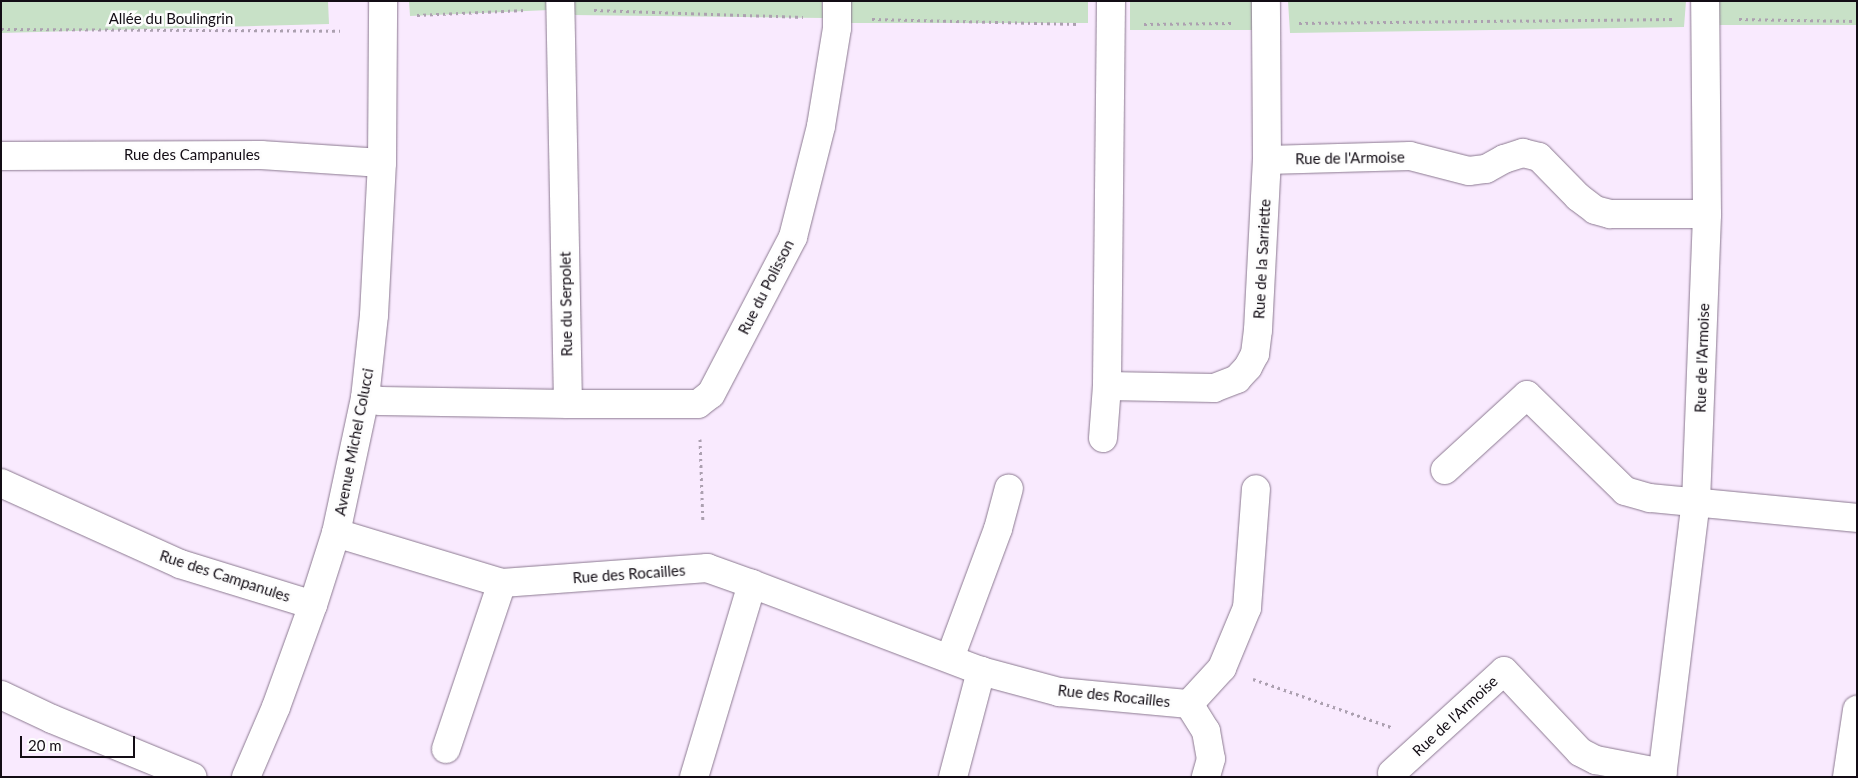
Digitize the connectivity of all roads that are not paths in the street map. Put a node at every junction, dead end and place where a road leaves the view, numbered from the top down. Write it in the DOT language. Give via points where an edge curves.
graph roads {
  1 [pos="383,1"];
  2 [pos="560,1"];
  3 [pos="837,1"];
  4 [pos="1112,1"];
  5 [pos="1266,1"];
  6 [pos="1705,1"];
  7 [pos="1,156"];
  8 [pos="1266,160"];
  9 [pos="382,163"];
  10 [pos="1707,214"];
  11 [pos="1108,386"];
  12 [pos="365,398"];
  13 [pos="568,404"];
  14 [pos="1103,438"];
  15 [pos="1445,470"];
  16 [pos="1,483"];
  17 [pos="1009,488"];
  18 [pos="1256,489"];
  19 [pos="1696,502"];
  20 [pos="1857,518"];
  21 [pos="336,533"];
  22 [pos="502,583"];
  23 [pos="752,584"];
  24 [pos="314,605"];
  25 [pos="950,658"];
  26 [pos="980,671"];
  27 [pos="1,695"];
  28 [pos="1189,704"];
  29 [pos="1857,710"];
  30 [pos="446,748"];
  31 [pos="1392,773"];
  32 [pos="1662,775"];
  33 [pos="193,777"];
  34 [pos="246,777"];
  35 [pos="694,777"];
  36 [pos="953,777"];
  37 [pos="1206,777"];
  38 [pos="1847,777"];
  1 -- 9 [label="street, Avenue Michel Colucci"];
  2 -- 13 [label="street, Rue du Serpolet"];
  3 -- 13 [label="street, Rue du Polisson" via="837,28 821,126 793,237 712,394 698,404"];
  4 -- 11 [label="street"];
  5 -- 8 [label="street, Rue de la Sarriette"];
  6 -- 10 [label="street, Rue de l'Armoise"];
  7 -- 9 [label="street, Rue des Campanules" via="261,155"];
  8 -- 10 [label="street, Rue de l'Armoise" via="1410,156 1469,170 1486,169 1523,153 1539,157 1595,210 1610,214"];
  8 -- 11 [label="street, Rue de la Sarriette" via="1258,330 1255,354 1248,367 1237,379 1214,388"];
  9 -- 12 [label="street, Avenue Michel Colucci" via="374,315"];
  10 -- 19 [label="street, Rue de l'Armoise"];
  11 -- 14 [label="street"];
  12 -- 13 [label="street" via="380,401"];
  12 -- 21 [label="street, Avenue Michel Colucci"];
  15 -- 19 [label="street" via="1527,395 1626,491 1650,498"];
  16 -- 24 [label="street, Rue des Campanules" via="180,564"];
  17 -- 25 [label="street" via="998,529"];
  18 -- 28 [label="street, Rue des Rocailles" via="1247,608 1222,668"];
  19 -- 20 [label="street"];
  19 -- 32 [label="street, Rue de l'Armoise"];
  21 -- 22 [label="street, Rue des Rocailles"];
  21 -- 24 [label="street, Avenue Michel Colucci"];
  22 -- 23 [label="street, Rue des Rocailles" via="706,568"];
  22 -- 30 [label="street"];
  23 -- 25 [label="street, Rue des Rocailles"];
  23 -- 35 [label="street"];
  24 -- 34 [label="street, Avenue Michel Colucci"];
  25 -- 26 [label="street, Rue des Rocailles"];
  26 -- 28 [label="street, Rue des Rocailles" via="1059,692"];
  26 -- 36 [label="street"];
  27 -- 33 [label="street" via="60,723"];
  28 -- 37 [label="street, Rue des Rocailles" via="1206,732 1211,759"];
  29 -- 38 [label="street"];
  31 -- 32 [label="street, Rue de l'Armoise" via="1504,671 1580,752 1596,760"];
}
